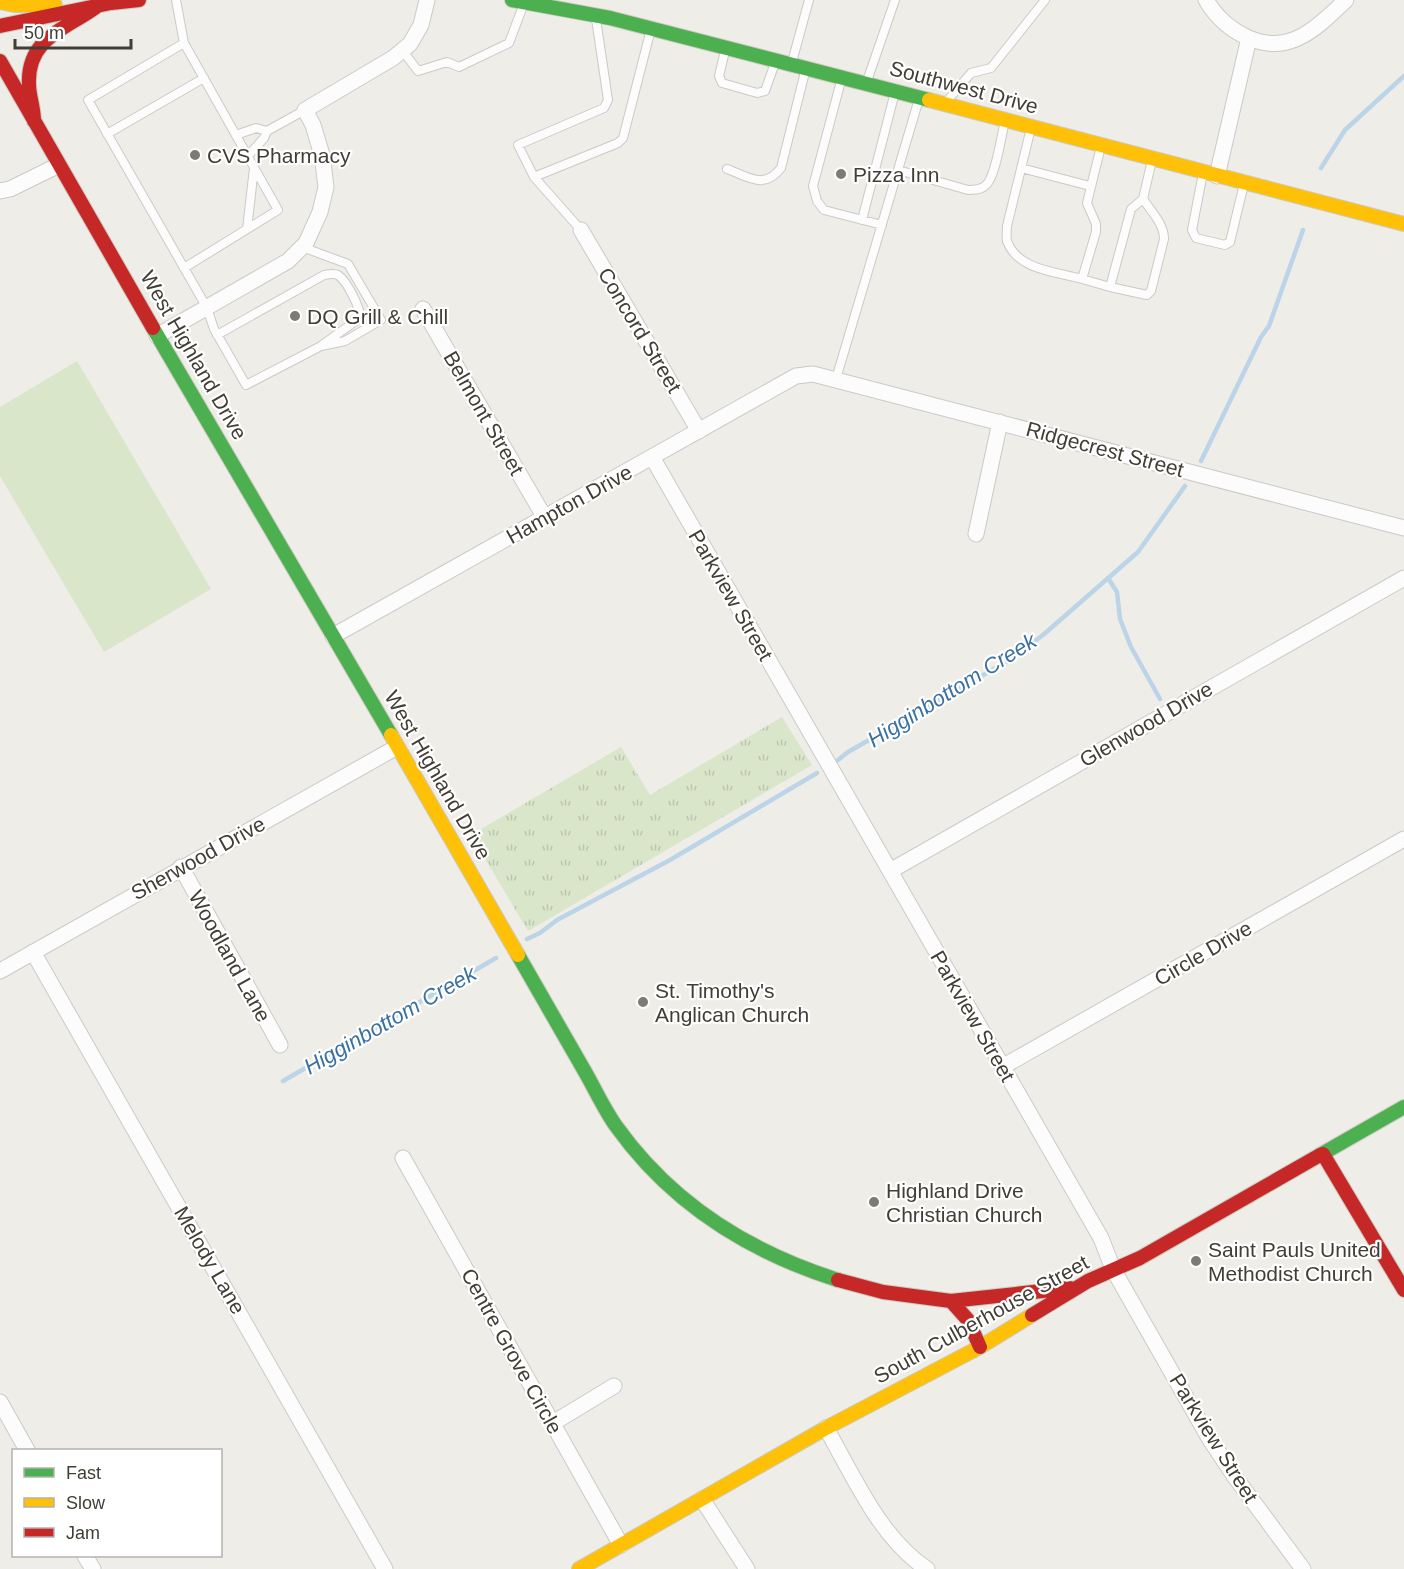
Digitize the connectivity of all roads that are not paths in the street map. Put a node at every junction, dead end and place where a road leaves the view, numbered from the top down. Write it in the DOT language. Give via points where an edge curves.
graph roads {
  1 [pos="139,0"];
  2 [pos="176,0"];
  3 [pos="427,0"];
  4 [pos="520,0"];
  5 [pos="809,0"];
  6 [pos="895,0"];
  7 [pos="1045,0"];
  8 [pos="1206,0"];
  9 [pos="1342,1"];
  10 [pos="0,2"];
  11 [pos="95,3"];
  12 [pos="595,15"];
  13 [pos="0,26"];
  14 [pos="651,28"];
  15 [pos="1249,38"];
  16 [pos="184,43"];
  17 [pos="726,47"];
  18 [pos="403,51"];
  19 [pos="776,60"];
  20 [pos="0,61"];
  21 [pos="792,64"];
  22 [pos="806,67"];
  23 [pos="842,77"];
  24 [pos="204,78"];
  25 [pos="866,83"];
  26 [pos="895,91"];
  27 [pos="919,98"];
  28 [pos="944,104"];
  29 [pos="305,110"];
  30 [pos="1005,120"];
  31 [pos="34,121"];
  32 [pos="1031,127"];
  33 [pos="267,131"];
  34 [pos="107,134"];
  35 [pos="236,135"];
  36 [pos="1101,145"];
  37 [pos="248,156"];
  38 [pos="1153,159"];
  39 [pos="59,165"];
  40 [pos="254,167"];
  41 [pos="1021,168"];
  42 [pos="727,169"];
  43 [pos="898,170"];
  44 [pos="1210,174"];
  45 [pos="534,177"];
  46 [pos="1244,182"];
  47 [pos="1090,186"];
  48 [pos="0,191"];
  49 [pos="1143,199"];
  50 [pos="862,220"];
  51 [pos="1404,224"];
  52 [pos="882,225"];
  53 [pos="247,229"];
  54 [pos="581,230"];
  55 [pos="302,248"];
  56 [pos="184,268"];
  57 [pos="1082,279"];
  58 [pos="1110,286"];
  59 [pos="207,308"];
  60 [pos="423,309"];
  61 [pos="217,335"];
  62 [pos="157,336"];
  63 [pos="321,346"];
  64 [pos="806,374"];
  65 [pos="836,380"];
  66 [pos="1000,422"];
  67 [pos="699,431"];
  68 [pos="652,457"];
  69 [pos="545,518"];
  70 [pos="1404,528"];
  71 [pos="976,534"];
  72 [pos="1404,578"];
  73 [pos="333,636"];
  74 [pos="397,747"];
  75 [pos="1404,839"];
  76 [pos="181,867"];
  77 [pos="890,871"];
  78 [pos="33,952"];
  79 [pos="0,971"];
  80 [pos="280,1045"];
  81 [pos="1002,1067"];
  82 [pos="1404,1107"];
  83 [pos="1323,1154"];
  84 [pos="403,1158"];
  85 [pos="1113,1269"];
  86 [pos="1079,1287"];
  87 [pos="1404,1290"];
  88 [pos="951,1301"];
  89 [pos="980,1347"];
  90 [pos="614,1386"];
  91 [pos="0,1402"];
  92 [pos="553,1423"];
  93 [pos="826,1428"];
  94 [pos="26,1449"];
  95 [pos="702,1499"];
  96 [pos="621,1545"];
  97 [pos="385,1569"];
  98 [pos="579,1569"];
  99 [pos="747,1569"];
  100 [pos="927,1569"];
  101 [pos="1303,1569"];
  1 -- 11 [label="street"];
  2 -- 16 [label="lane"];
  3 -- 18 [label="street" via="416,34"];
  4 -- 12 [label="street, Southwest Drive"];
  4 -- 18 [label="lane" via="509,43 459,67 447,62 418,71"];
  5 -- 21 [label="lane"];
  6 -- 25 [label="lane"];
  7 -- 28 [label="lane" via="991,68 971,73"];
  8 -- 15 [label="street" via="1223,23"];
  9 -- 15 [label="street" via="1317,28 1300,38 1283,43"];
  10 -- 11 [label="street"];
  11 -- 13 [label="street"];
  11 -- 31 [label="street" via="88,13 52,33 37,51 29,79"];
  12 -- 14 [label="street, Southwest Drive"];
  12 -- 45 [label="lane" via="608,100 603,108 518,145"];
  14 -- 17 [label="street, Southwest Drive"];
  14 -- 45 [label="lane" via="623,138"];
  15 -- 44 [label="street"];
  16 -- 24 [label="lane"];
  16 -- 34 [label="lane" via="88,100"];
  17 -- 19 [label="street, Southwest Drive"];
  17 -- 19 [label="lane" via="719,80 757,93 765,91"];
  18 -- 29 [label="street"];
  19 -- 21 [label="street, Southwest Drive"];
  20 -- 31 [label="street, West Highland Drive"];
  21 -- 22 [label="street, Southwest Drive"];
  22 -- 23 [label="street, Southwest Drive"];
  22 -- 42 [label="lane" via="781,168 768,180"];
  23 -- 25 [label="street, Southwest Drive"];
  23 -- 50 [label="lane" via="813,186 824,210"];
  24 -- 34 [label="lane"];
  24 -- 35 [label="lane"];
  25 -- 26 [label="street, Southwest Drive"];
  26 -- 27 [label="street, Southwest Drive"];
  26 -- 50 [label="lane"];
  27 -- 28 [label="street, Southwest Drive"];
  27 -- 43 [label="lane"];
  28 -- 30 [label="street, Southwest Drive"];
  29 -- 33 [label="lane"];
  29 -- 55 [label="street" via="322,155 326,187 320,212"];
  30 -- 32 [label="street, Southwest Drive"];
  30 -- 43 [label="lane" via="992,175 977,190"];
  31 -- 39 [label="street, West Highland Drive"];
  32 -- 36 [label="street, Southwest Drive"];
  32 -- 41 [label="lane"];
  33 -- 35 [label="lane" via="256,128"];
  33 -- 37 [label="lane"];
  34 -- 56 [label="lane"];
  35 -- 37 [label="lane"];
  36 -- 38 [label="street, Southwest Drive"];
  36 -- 47 [label="lane"];
  37 -- 40 [label="lane"];
  38 -- 44 [label="street, Southwest Drive"];
  38 -- 49 [label="lane"];
  39 -- 48 [label="street"];
  39 -- 62 [label="street, West Highland Drive"];
  40 -- 53 [label="lane"];
  40 -- 53 [label="lane" via="278,210"];
  41 -- 47 [label="lane"];
  41 -- 57 [label="lane" via="1007,240 1030,266"];
  43 -- 52 [label="lane"];
  44 -- 46 [label="street, Southwest Drive"];
  44 -- 46 [label="lane" via="1193,234 1225,245 1233,235"];
  45 -- 54 [label="lane"];
  46 -- 51 [label="street, Southwest Drive"];
  47 -- 57 [label="lane" via="1086,203 1096,232"];
  49 -- 58 [label="lane" via="1131,209"];
  49 -- 58 [label="lane" via="1164,233 1151,291 1147,295"];
  50 -- 52 [label="lane"];
  52 -- 65 [label="lane"];
  53 -- 56 [label="lane"];
  54 -- 67 [label="street, Concord Street"];
  55 -- 59 [label="street" via="288,261"];
  55 -- 63 [label="lane" via="348,264 381,320 345,341"];
  56 -- 59 [label="lane"];
  57 -- 58 [label="lane"];
  59 -- 61 [label="lane"];
  59 -- 62 [label="street"];
  60 -- 69 [label="street, Belmont Street"];
  61 -- 63 [label="lane" via="246,385"];
  61 -- 63 [label="lane" via="324,275 337,274 361,312 360,318"];
  62 -- 73 [label="street, West Highland Drive"];
  64 -- 65 [label="street, Ridgecrest Street"];
  64 -- 67 [label="street, Hampton Drive"];
  65 -- 66 [label="street, Ridgecrest Street"];
  66 -- 70 [label="street, Ridgecrest Street"];
  66 -- 71 [label="street"];
  67 -- 68 [label="street, Hampton Drive"];
  68 -- 69 [label="street, Hampton Drive"];
  68 -- 77 [label="street, Parkview Street"];
  69 -- 73 [label="street, Hampton Drive"];
  72 -- 77 [label="street, Glenwood Drive"];
  73 -- 74 [label="street, West Highland Drive"];
  74 -- 76 [label="street, Sherwood Drive"];
  74 -- 88 [label="street, West Highland Drive" via="615,1124 660,1178 722,1228 794,1265 864,1287"];
  75 -- 81 [label="street, Circle Drive"];
  76 -- 78 [label="street, Sherwood Drive"];
  76 -- 80 [label="street, Woodland Lane"];
  77 -- 81 [label="street, Parkview Street"];
  78 -- 79 [label="street, Sherwood Drive"];
  78 -- 97 [label="street, Melody Lane"];
  81 -- 85 [label="street, Parkview Street" via="1101,1238"];
  82 -- 83 [label="street, South Culberhouse Street"];
  83 -- 85 [label="street, South Culberhouse Street" via="1140,1258"];
  83 -- 87 [label="street"];
  84 -- 92 [label="street, Centre Grove Circle"];
  85 -- 86 [label="street, South Culberhouse Street"];
  85 -- 101 [label="street, Parkview Street" via="1209,1438"];
  86 -- 88 [label="street, West Highland Drive"];
  86 -- 89 [label="street, South Culberhouse Street"];
  88 -- 89 [label="street" via="968,1320"];
  89 -- 93 [label="street, South Culberhouse Street"];
  90 -- 92 [label="street"];
  91 -- 94 [label="street"];
  92 -- 96 [label="street, Centre Grove Circle"];
  93 -- 95 [label="street, South Culberhouse Street"];
  93 -- 100 [label="street" via="883,1526 904,1552"];
  95 -- 96 [label="street, South Culberhouse Street"];
  95 -- 99 [label="street"];
  96 -- 98 [label="street, South Culberhouse Street"];
}
